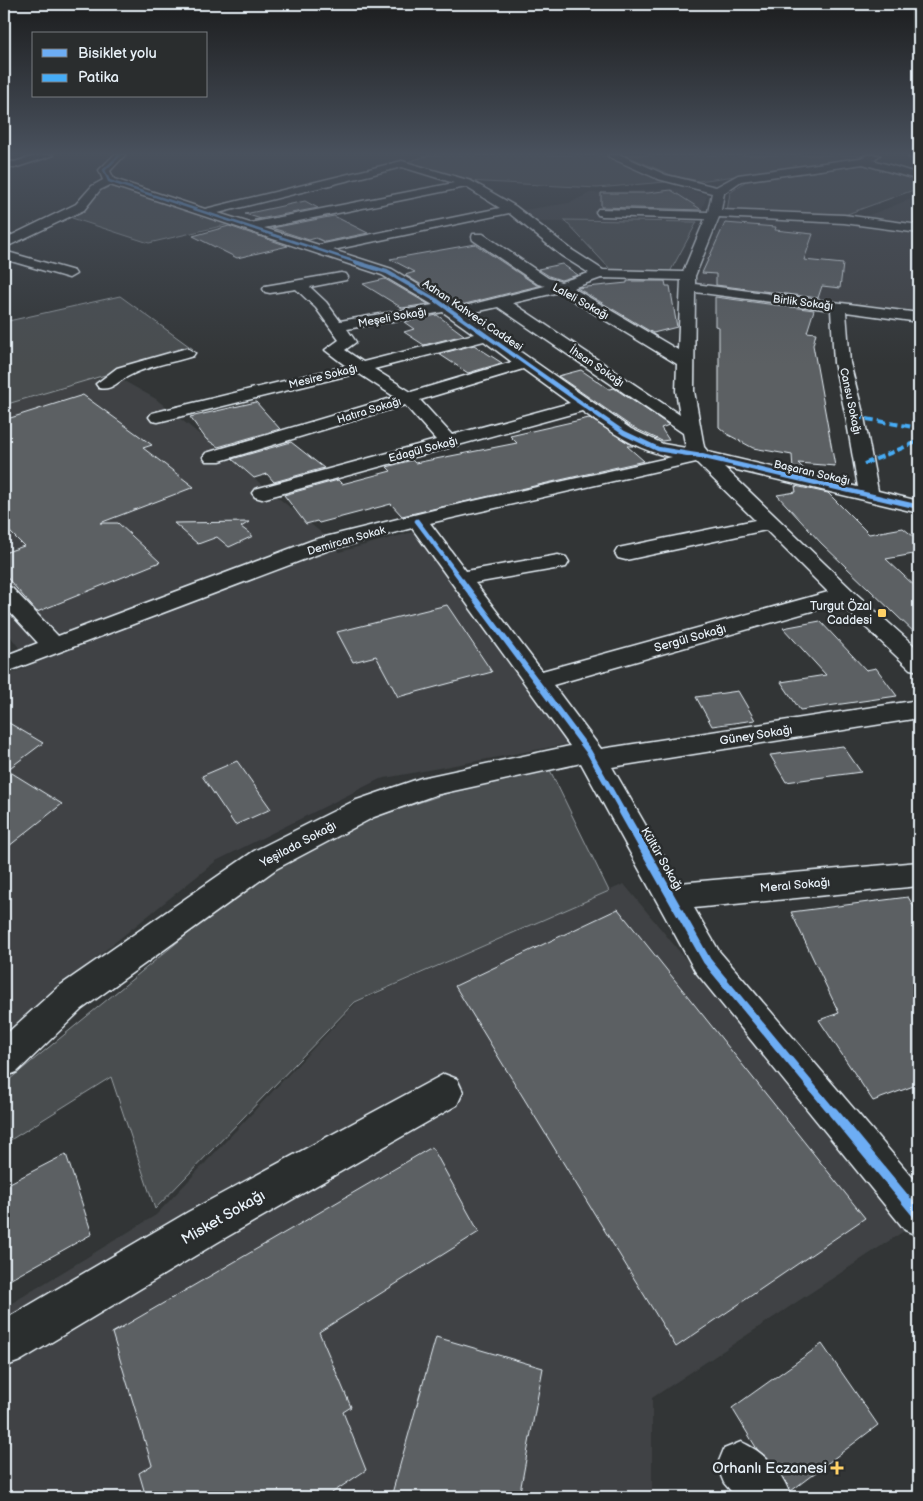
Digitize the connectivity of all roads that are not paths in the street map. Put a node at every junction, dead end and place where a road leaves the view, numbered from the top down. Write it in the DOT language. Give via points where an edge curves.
graph roads {
  1 [pos="43,225"];
  2 [pos="249,225"];
  3 [pos="257,225"];
  4 [pos="431,225"];
  5 [pos="531,225"];
  6 [pos="710,225"];
  7 [pos="849,225"];
  8 [pos="886,225"];
  9 [pos="252,226"];
  10 [pos="914,229"];
  11 [pos="857,235"];
  12 [pos="478,237"];
  13 [pos="898,239"];
  14 [pos="4,244"];
  15 [pos="321,249"];
  16 [pos="4,255"];
  17 [pos="69,274"];
  18 [pos="600,274"];
  19 [pos="341,277"];
  20 [pos="687,281"];
  21 [pos="300,285"];
  22 [pos="561,287"];
  23 [pos="270,289"];
  24 [pos="501,302"];
  25 [pos="838,307"];
  26 [pos="450,310"];
  27 [pos="919,317"];
  28 [pos="338,326"];
  29 [pos="487,336"];
  30 [pos="187,354"];
  31 [pos="686,362"];
  32 [pos="525,363"];
  33 [pos="358,367"];
  34 [pos="106,384"];
  35 [pos="409,398"];
  36 [pos="584,405"];
  37 [pos="158,417"];
  38 [pos="692,431"];
  39 [pos="448,442"];
  40 [pos="700,456"];
  41 [pos="213,457"];
  42 [pos="262,493"];
  43 [pos="869,495"];
  44 [pos="919,507"];
  45 [pos="417,521"];
  46 [pos="771,523"];
  47 [pos="626,553"];
  48 [pos="558,562"];
  49 [pos="461,579"];
  50 [pos="4,593"];
  51 [pos="844,595"];
  52 [pos="54,646"];
  53 [pos="919,663"];
  54 [pos="4,665"];
  55 [pos="536,681"];
  56 [pos="919,709"];
  57 [pos="591,756"];
  58 [pos="919,874"];
  59 [pos="670,897"];
  60 [pos="4,1060"];
  61 [pos="444,1092"];
  62 [pos="914,1200"];
  63 [pos="4,1345"];
  1 -- 14 [label="street"];
  2 -- 9 [label="street, Adnan Kahveci Caddesi"];
  3 -- 9 [label="street"];
  4 -- 15 [label="street"];
  5 -- 18 [label="street"];
  6 -- 20 [label="street"];
  7 -- 11 [label="street"];
  8 -- 10 [label="street"];
  9 -- 15 [label="street, Adnan Kahveci Caddesi"];
  10 -- 13 [label="street" via="908,236"];
  12 -- 22 [label="street, Laleli Sokağı" via="543,281"];
  15 -- 26 [label="street, Adnan Kahveci Caddesi" via="387,272"];
  16 -- 17 [label="street"];
  18 -- 20 [label="street, Birlik Sokağı"];
  18 -- 22 [label="street, Meşeli Sokağı"];
  19 -- 21 [label="street"];
  20 -- 25 [label="street, Birlik Sokağı"];
  20 -- 31 [label="street"];
  21 -- 23 [label="street"];
  21 -- 28 [label="street"];
  22 -- 24 [label="street, Meşeli Sokağı"];
  22 -- 31 [label="street, Laleli Sokağı"];
  24 -- 26 [label="street, Meşeli Sokağı"];
  24 -- 38 [label="street, İhsan Sokağı"];
  25 -- 27 [label="street, Birlik Sokağı"];
  25 -- 43 [label="street, Cansu Sokağı" via="842,363"];
  26 -- 28 [label="street, Meşeli Sokağı"];
  26 -- 29 [label="street, Adnan Kahveci Caddesi"];
  28 -- 33 [label="street" via="348,342 333,350"];
  29 -- 32 [label="street, Adnan Kahveci Caddesi"];
  29 -- 33 [label="street, Mesire Sokağı"];
  30 -- 34 [label="street" via="123,372"];
  31 -- 38 [label="street" via="685,391"];
  32 -- 35 [label="street, Hatıra Sokağı"];
  32 -- 36 [label="street, Adnan Kahveci Caddesi"];
  33 -- 35 [label="street"];
  33 -- 37 [label="street, Mesire Sokağı"];
  35 -- 39 [label="street"];
  35 -- 41 [label="street, Hatıra Sokağı"];
  36 -- 39 [label="street, Edagül Sokağı"];
  36 -- 40 [label="street, Adnan Kahveci Caddesi" via="624,433 658,450"];
  38 -- 40 [label="street"];
  39 -- 42 [label="street, Edagül Sokağı"];
  40 -- 43 [label="street, Başaran Sokağı"];
  40 -- 45 [label="street, Demircan Sokak"];
  40 -- 46 [label="street"];
  43 -- 44 [label="street, Başaran Sokağı"];
  45 -- 49 [label="street, Kültür Sokağı"];
  45 -- 52 [label="street, Demircan Sokak" via="321,546"];
  46 -- 47 [label="street"];
  46 -- 51 [label="street"];
  48 -- 49 [label="street"];
  49 -- 55 [label="street, Kültür Sokağı"];
  50 -- 52 [label="street"];
  51 -- 53 [label="street"];
  51 -- 55 [label="street, Sergül Sokağı"];
  52 -- 54 [label="street, Demircan Sokak"];
  55 -- 57 [label="street, Kültür Sokağı"];
  56 -- 57 [label="street, Güney Sokağı"];
  57 -- 59 [label="street, Kültür Sokağı"];
  57 -- 60 [label="street, Yeşilada Sokağı" via="431,785 364,810 265,860 70,998"];
  58 -- 59 [label="street, Meral Sokağı"];
  59 -- 62 [label="street, Kültür Sokağı" via="707,961"];
  61 -- 63 [label="street, Misket Sokağı" via="203,1227"];
}
